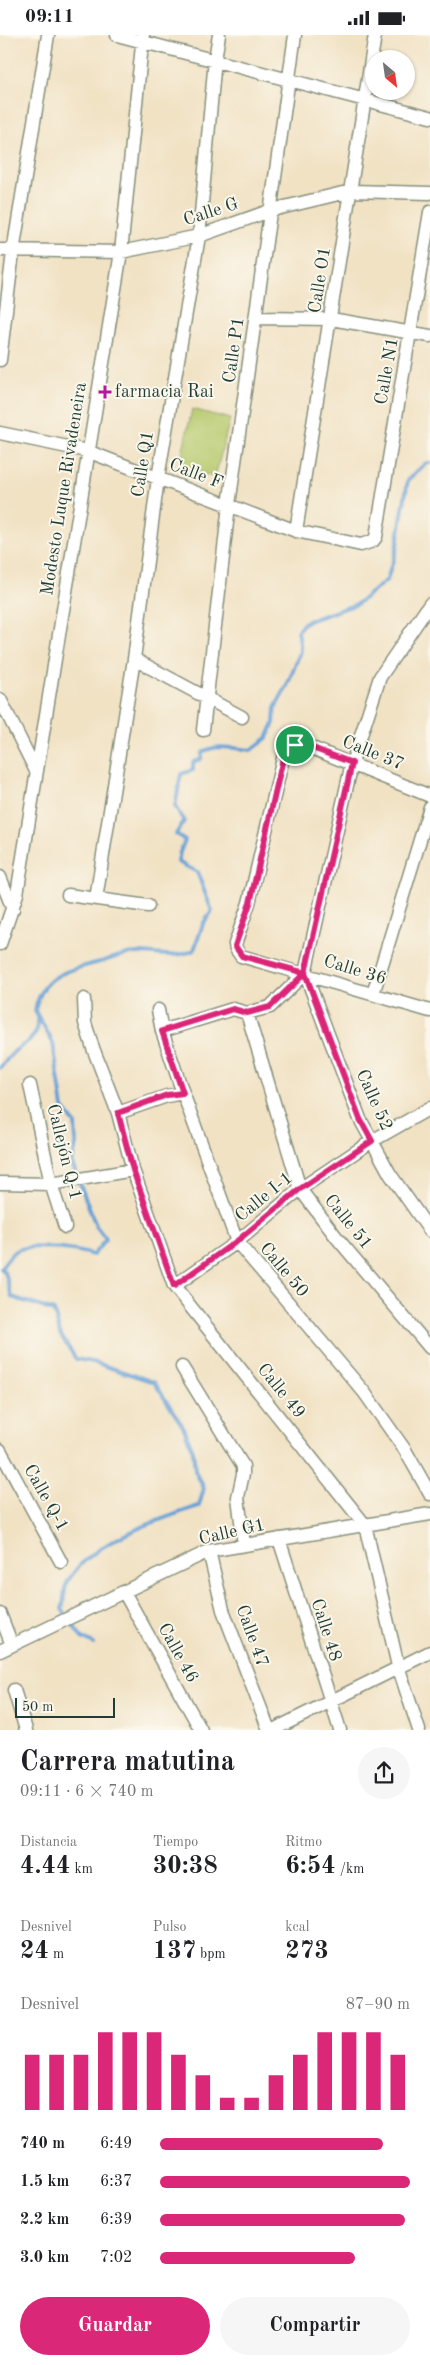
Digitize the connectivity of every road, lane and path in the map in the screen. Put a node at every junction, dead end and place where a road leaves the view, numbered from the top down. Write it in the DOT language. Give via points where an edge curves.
graph roads {
  1 [pos="48,35"];
  2 [pos="117,35"];
  3 [pos="219,35"];
  4 [pos="295,35"];
  5 [pos="375,35"];
  6 [pos="143,38"];
  7 [pos="373,50"];
  8 [pos="214,59"];
  9 [pos="288,79"];
  10 [pos="365,99"];
  11 [pos="369,100"];
  12 [pos="430,117"];
  13 [pos="351,191"];
  14 [pos="430,193"];
  15 [pos="272,210"];
  16 [pos="430,212"];
  17 [pos="199,236"];
  18 [pos="6,251"];
  19 [pos="121,253"];
  20 [pos="257,318"];
  21 [pos="331,319"];
  22 [pos="411,333"];
  23 [pos="430,336"];
  24 [pos="0,360"];
  25 [pos="0,433"];
  26 [pos="87,451"];
  27 [pos="158,478"];
  28 [pos="229,505"];
  29 [pos="296,531"];
  30 [pos="376,537"];
  31 [pos="430,604"];
  32 [pos="134,659"];
  33 [pos="0,699"];
  34 [pos="208,699"];
  35 [pos="242,717"];
  36 [pos="203,730"];
  37 [pos="352,763"];
  38 [pos="36,771"];
  39 [pos="430,796"];
  40 [pos="430,807"];
  41 [pos="0,877"];
  42 [pos="68,895"];
  43 [pos="96,899"];
  44 [pos="148,906"];
  45 [pos="13,909"];
  46 [pos="0,944"];
  47 [pos="242,956"];
  48 [pos="305,973"];
  49 [pos="373,994"];
  50 [pos="84,999"];
  51 [pos="158,1010"];
  52 [pos="430,1011"];
  53 [pos="247,1013"];
  54 [pos="162,1031"];
  55 [pos="30,1085"];
  56 [pos="183,1093"];
  57 [pos="430,1108"];
  58 [pos="118,1113"];
  59 [pos="372,1141"];
  60 [pos="133,1170"];
  61 [pos="0,1183"];
  62 [pos="52,1184"];
  63 [pos="300,1189"];
  64 [pos="65,1227"];
  65 [pos="430,1231"];
  66 [pos="237,1241"];
  67 [pos="174,1286"];
  68 [pos="430,1348"];
  69 [pos="182,1367"];
  70 [pos="0,1450"];
  71 [pos="430,1494"];
  72 [pos="430,1514"];
  73 [pos="365,1525"];
  74 [pos="279,1539"];
  75 [pos="244,1545"];
  76 [pos="209,1551"];
  77 [pos="61,1562"];
  78 [pos="124,1592"];
  79 [pos="0,1615"];
  80 [pos="12,1645"];
  81 [pos="0,1651"];
  82 [pos="430,1652"];
  83 [pos="398,1666"];
  84 [pos="14,1690"];
  85 [pos="330,1701"];
  86 [pos="26,1730"];
  87 [pos="201,1730"];
  88 [pos="269,1730"];
  89 [pos="274,1730"];
  90 [pos="340,1730"];
  91 [pos="420,1730"];
  1 -- 18 [label="street"];
  2 -- 6 [label="street"];
  3 -- 8 [label="street, Calle Q1"];
  4 -- 9 [label="street, Calle P1"];
  5 -- 7 [label="street, Calle O1"];
  6 -- 8 [label="street"];
  6 -- 19 [label="street, Modesto Luque Rivadeneira"];
  8 -- 9 [label="street"];
  8 -- 17 [label="street, Calle Q1"];
  9 -- 10 [label="street"];
  9 -- 15 [label="street, Calle P1"];
  10 -- 13 [label="street, Calle O1"];
  11 -- 12 [label="street"];
  13 -- 14 [label="street, Calle G"];
  13 -- 15 [label="street, Calle G"];
  13 -- 21 [label="street, Calle O1"];
  15 -- 17 [label="street, Calle G"];
  15 -- 20 [label="street, Calle P1"];
  16 -- 22 [label="street, Calle N1"];
  17 -- 19 [label="street, Calle G"];
  17 -- 27 [label="street, Calle Q1"];
  18 -- 19 [label="street, Calle G"];
  18 -- 24 [label="street"];
  19 -- 26 [label="street, Modesto Luque Rivadeneira"];
  20 -- 21 [label="street"];
  20 -- 28 [label="street, Calle P1"];
  21 -- 22 [label="street"];
  21 -- 29 [label="street, Calle O1"];
  22 -- 23 [label="street"];
  22 -- 30 [label="street, Calle N1"];
  25 -- 26 [label="street, Calle F"];
  26 -- 27 [label="street, Calle F"];
  26 -- 38 [label="street, Modesto Luque Rivadeneira"];
  27 -- 28 [label="street, Calle F"];
  27 -- 32 [label="street, Calle Q1"];
  28 -- 29 [label="street, Calle F"];
  28 -- 34 [label="street, Calle P1"];
  29 -- 30 [label="street, Calle F" via="361,545"];
  31 -- 37 [label="street" via="380,677"];
  32 -- 34 [label="street"];
  32 -- 43 [label="street, Calle Q1"];
  33 -- 38 [label="street"];
  34 -- 35 [label="street"];
  34 -- 36 [label="street, Calle P1"];
  37 -- 39 [label="street, Calle 37"];
  37 -- 47 [label="street, Calle 37" via="302,744 284,754 250,903 235,943"];
  37 -- 48 [label="street"];
  38 -- 45 [label="street, Modesto Luque Rivadeneira"];
  40 -- 49 [label="street"];
  41 -- 45 [label="street"];
  42 -- 43 [label="street"];
  43 -- 44 [label="street"];
  45 -- 46 [label="street, Modesto Luque Rivadeneira"];
  47 -- 48 [label="street, Calle 36"];
  48 -- 49 [label="street, Calle 36"];
  48 -- 53 [label="street" via="270,1007"];
  48 -- 59 [label="street, Calle 52" via="360,1119"];
  49 -- 52 [label="street, Calle 36"];
  50 -- 58 [label="street, Calle 49" via="85,1023"];
  51 -- 54 [label="street, Calle 50"];
  53 -- 54 [label="street" via="233,1009"];
  53 -- 63 [label="street, Calle 51"];
  54 -- 56 [label="street, Calle 50"];
  55 -- 62 [label="street, Callejón Q-1"];
  56 -- 58 [label="street" via="167,1095"];
  56 -- 66 [label="street, Calle 50"];
  57 -- 59 [label="street, Calle I-1"];
  58 -- 60 [label="street, Calle 49"];
  59 -- 63 [label="street, Calle I-1"];
  59 -- 65 [label="street, Calle 52" via="390,1174"];
  60 -- 62 [label="street"];
  60 -- 67 [label="street, Calle 49"];
  61 -- 62 [label="street"];
  62 -- 64 [label="street, Callejón Q-1"];
  63 -- 66 [label="street, Calle I-1"];
  63 -- 68 [label="street, Calle 51"];
  66 -- 67 [label="street, Calle I-1"];
  66 -- 71 [label="street, Calle 50" via="364,1392 405,1450"];
  67 -- 73 [label="street, Calle 49"];
  69 -- 75 [label="street" via="243,1466 238,1497"];
  70 -- 77 [label="street, Calle Q-1"];
  72 -- 73 [label="street, Calle G1"];
  73 -- 74 [label="street, Calle G1"];
  73 -- 83 [label="street, Calle 49"];
  74 -- 75 [label="street, Calle G1"];
  74 -- 85 [label="street, Calle 48"];
  75 -- 76 [label="street, Calle G1"];
  76 -- 78 [label="street, Calle G1"];
  76 -- 88 [label="street, Calle 47" via="223,1610"];
  78 -- 80 [label="street, Calle G1"];
  78 -- 87 [label="street, Calle 46"];
  79 -- 80 [label="street"];
  80 -- 81 [label="street, Calle G1"];
  82 -- 83 [label="street"];
  83 -- 85 [label="street"];
  83 -- 91 [label="street, Calle 49"];
  84 -- 86 [label="street"];
  85 -- 89 [label="street"];
  85 -- 90 [label="street, Calle 48"];
}
